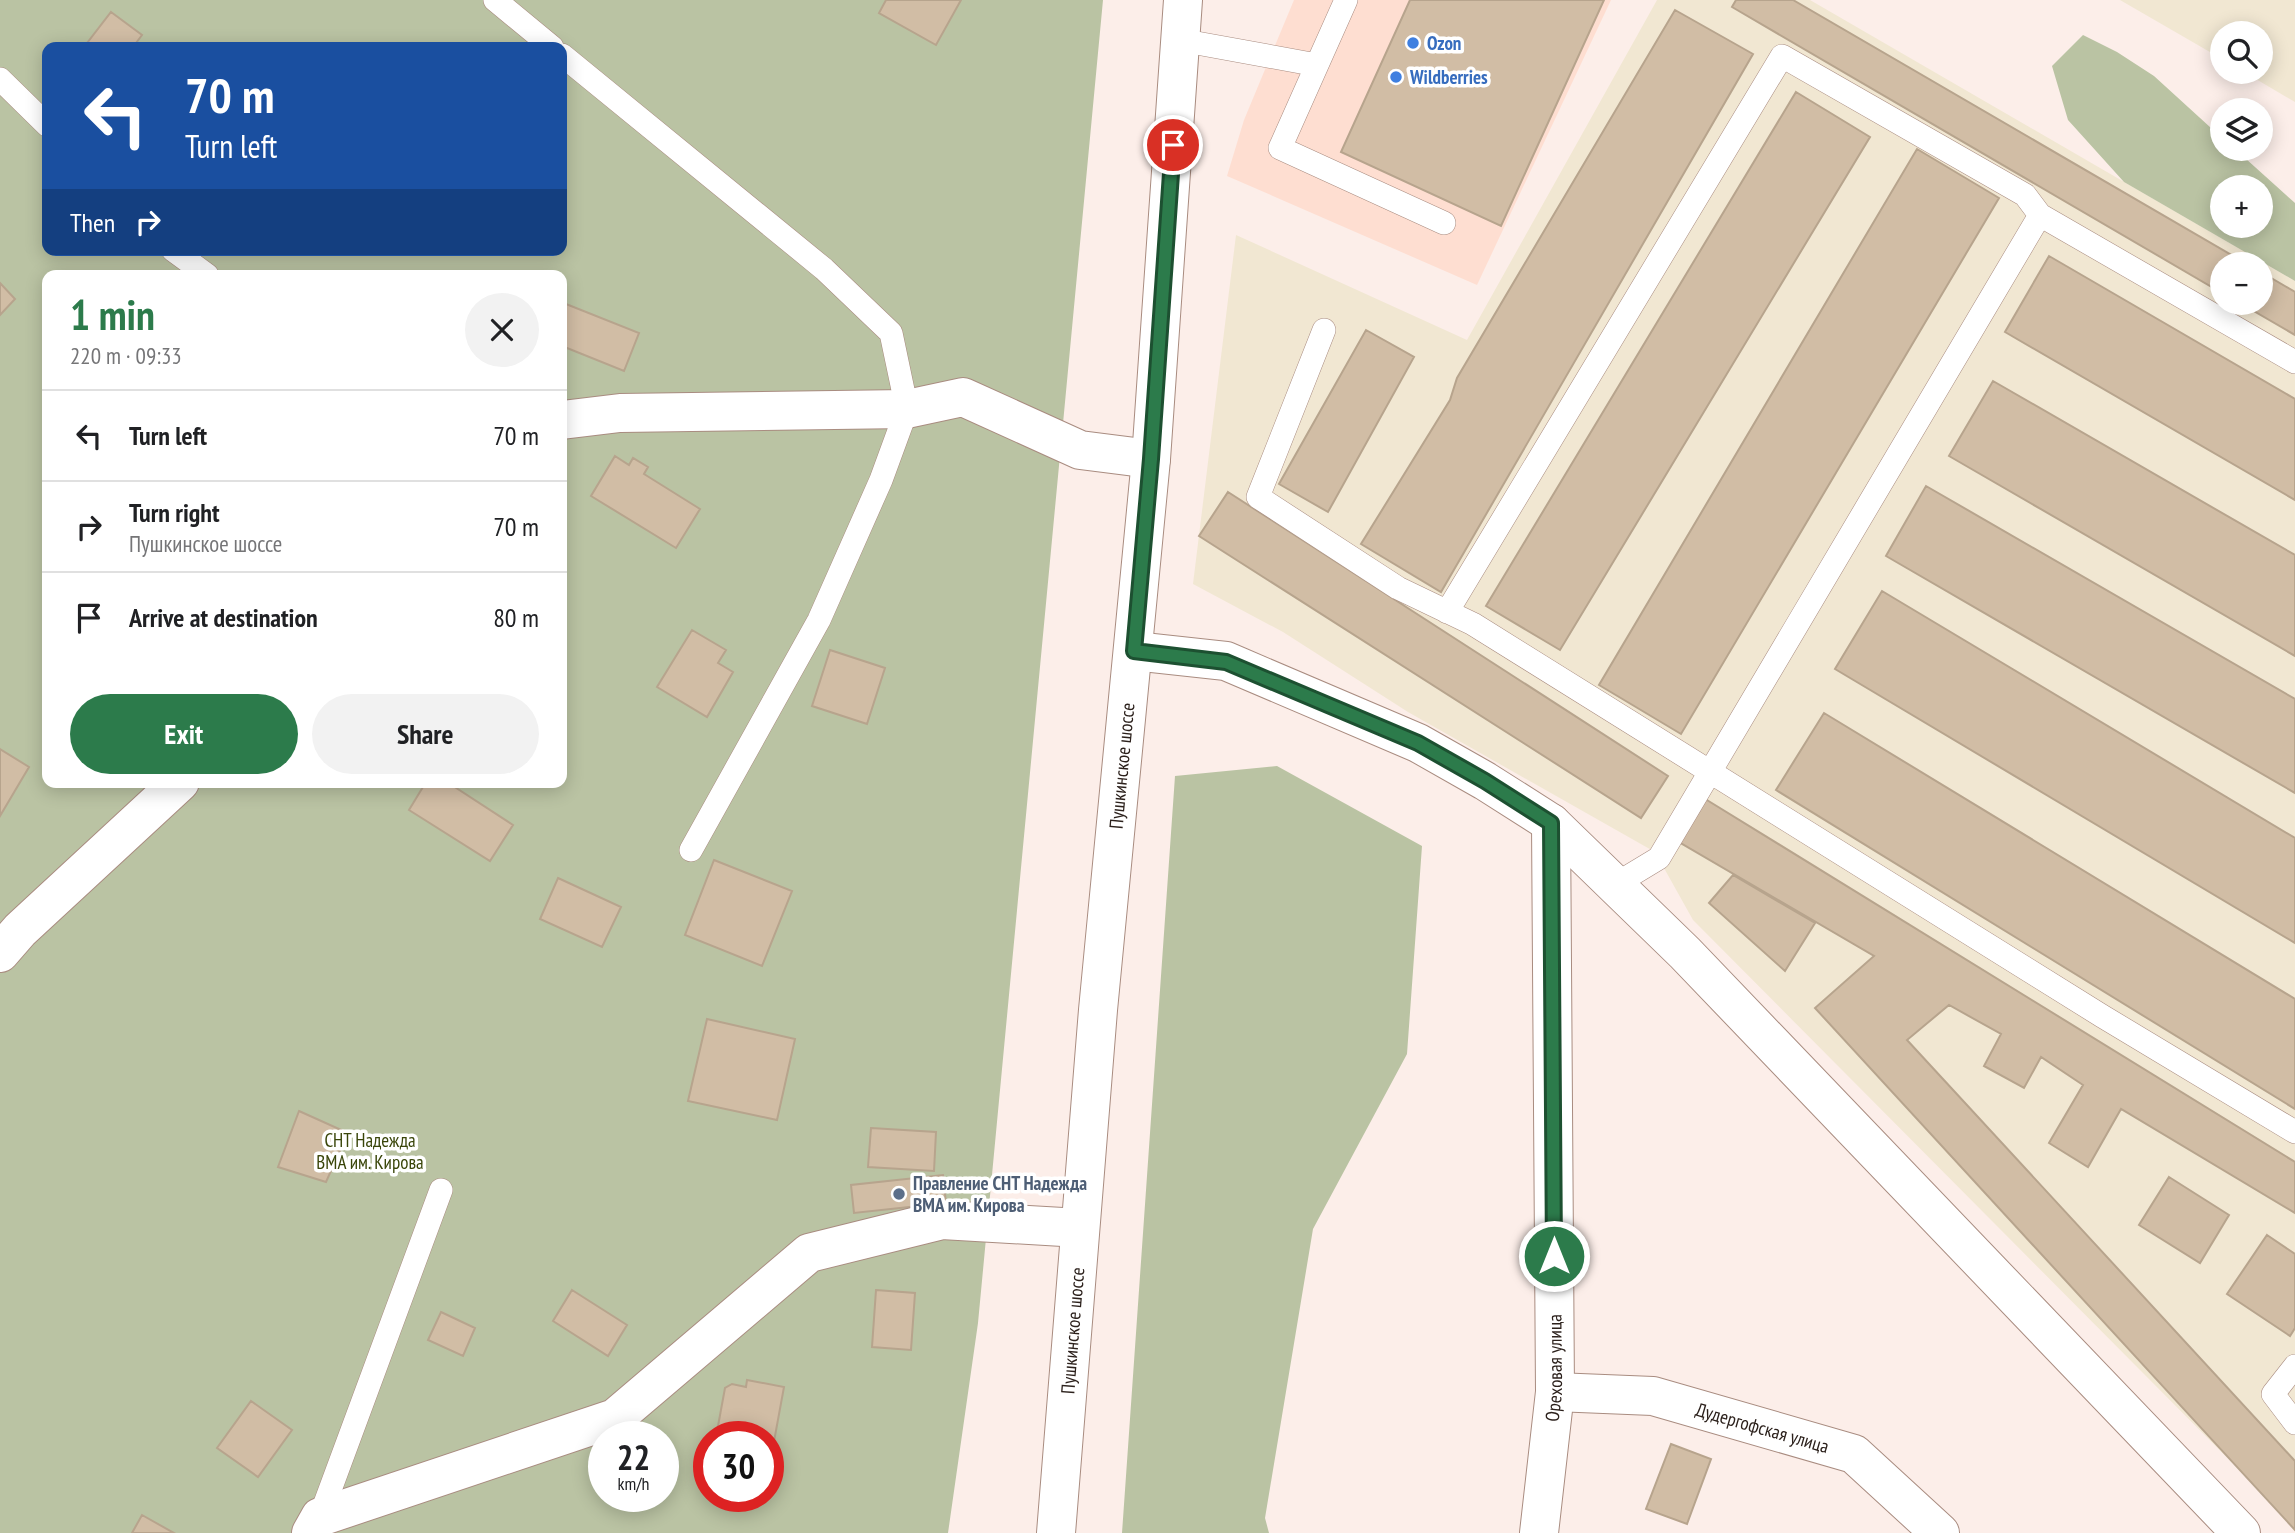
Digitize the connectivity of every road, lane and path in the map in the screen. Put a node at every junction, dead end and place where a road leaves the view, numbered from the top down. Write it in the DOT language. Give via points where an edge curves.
graph roads {
  1 [pos="495,0"];
  2 [pos="1183,0"];
  3 [pos="1346,0"];
  4 [pos="1180,40"];
  5 [pos="546,42"];
  6 [pos="567,59"];
  7 [pos="1317,65"];
  8 [pos="0,79"];
  9 [pos="42,120"];
  10 [pos="2040,215"];
  11 [pos="1444,223"];
  12 [pos="181,256"];
  13 [pos="200,270"];
  14 [pos="1324,330"];
  15 [pos="2295,362"];
  16 [pos="907,410"];
  17 [pos="567,419"];
  18 [pos="1151,459"];
  19 [pos="1447,612"];
  20 [pos="1134,651"];
  21 [pos="1709,772"];
  22 [pos="174,788"];
  23 [pos="1551,823"];
  24 [pos="691,850"];
  25 [pos="1616,884"];
  26 [pos="0,953"];
  27 [pos="2295,1132"];
  28 [pos="441,1190"];
  29 [pos="1080,1228"];
  30 [pos="2295,1366"];
  31 [pos="1555,1392"];
  32 [pos="2295,1423"];
  33 [pos="315,1525"];
  34 [pos="1056,1533"];
  35 [pos="1539,1533"];
  36 [pos="1940,1533"];
  37 [pos="2241,1533"];
  1 -- 5 [label="lane"];
  2 -- 4 [label="street, Пушкинское шоссе"];
  3 -- 7 [label="lane"];
  4 -- 7 [label="lane"];
  4 -- 18 [label="street, Пушкинское шоссе"];
  6 -- 16 [label="lane" via="824,269 891,332"];
  7 -- 11 [label="lane" via="1280,148"];
  8 -- 9 [label="lane"];
  10 -- 15 [label="lane"];
  10 -- 19 [label="lane" via="2025,195 1782,56"];
  10 -- 21 [label="lane"];
  12 -- 13 [label="lane"];
  14 -- 19 [label="lane" via="1258,497 1398,588"];
  16 -- 17 [label="street" via="621,413"];
  16 -- 18 [label="street" via="962,397 1080,450"];
  16 -- 24 [label="lane" via="819,620"];
  18 -- 20 [label="street, Пушкинское шоссе"];
  19 -- 21 [label="lane"];
  20 -- 23 [label="street" via="1226,662 1418,743"];
  20 -- 29 [label="street, Пушкинское шоссе"];
  21 -- 25 [label="lane" via="1659,858"];
  21 -- 27 [label="lane"];
  22 -- 26 [label="street"];
  23 -- 25 [label="street"];
  23 -- 31 [label="street, Ореховая улица"];
  25 -- 37 [label="street"];
  28 -- 33 [label="lane"];
  29 -- 33 [label="street" via="942,1220 809,1253 615,1418"];
  29 -- 34 [label="street, Пушкинское шоссе"];
  30 -- 32 [label="lane" via="2273,1394"];
  31 -- 35 [label="street, Ореховая улица"];
  31 -- 36 [label="street, Дудергофская улица" via="1653,1396 1854,1454"];
}
